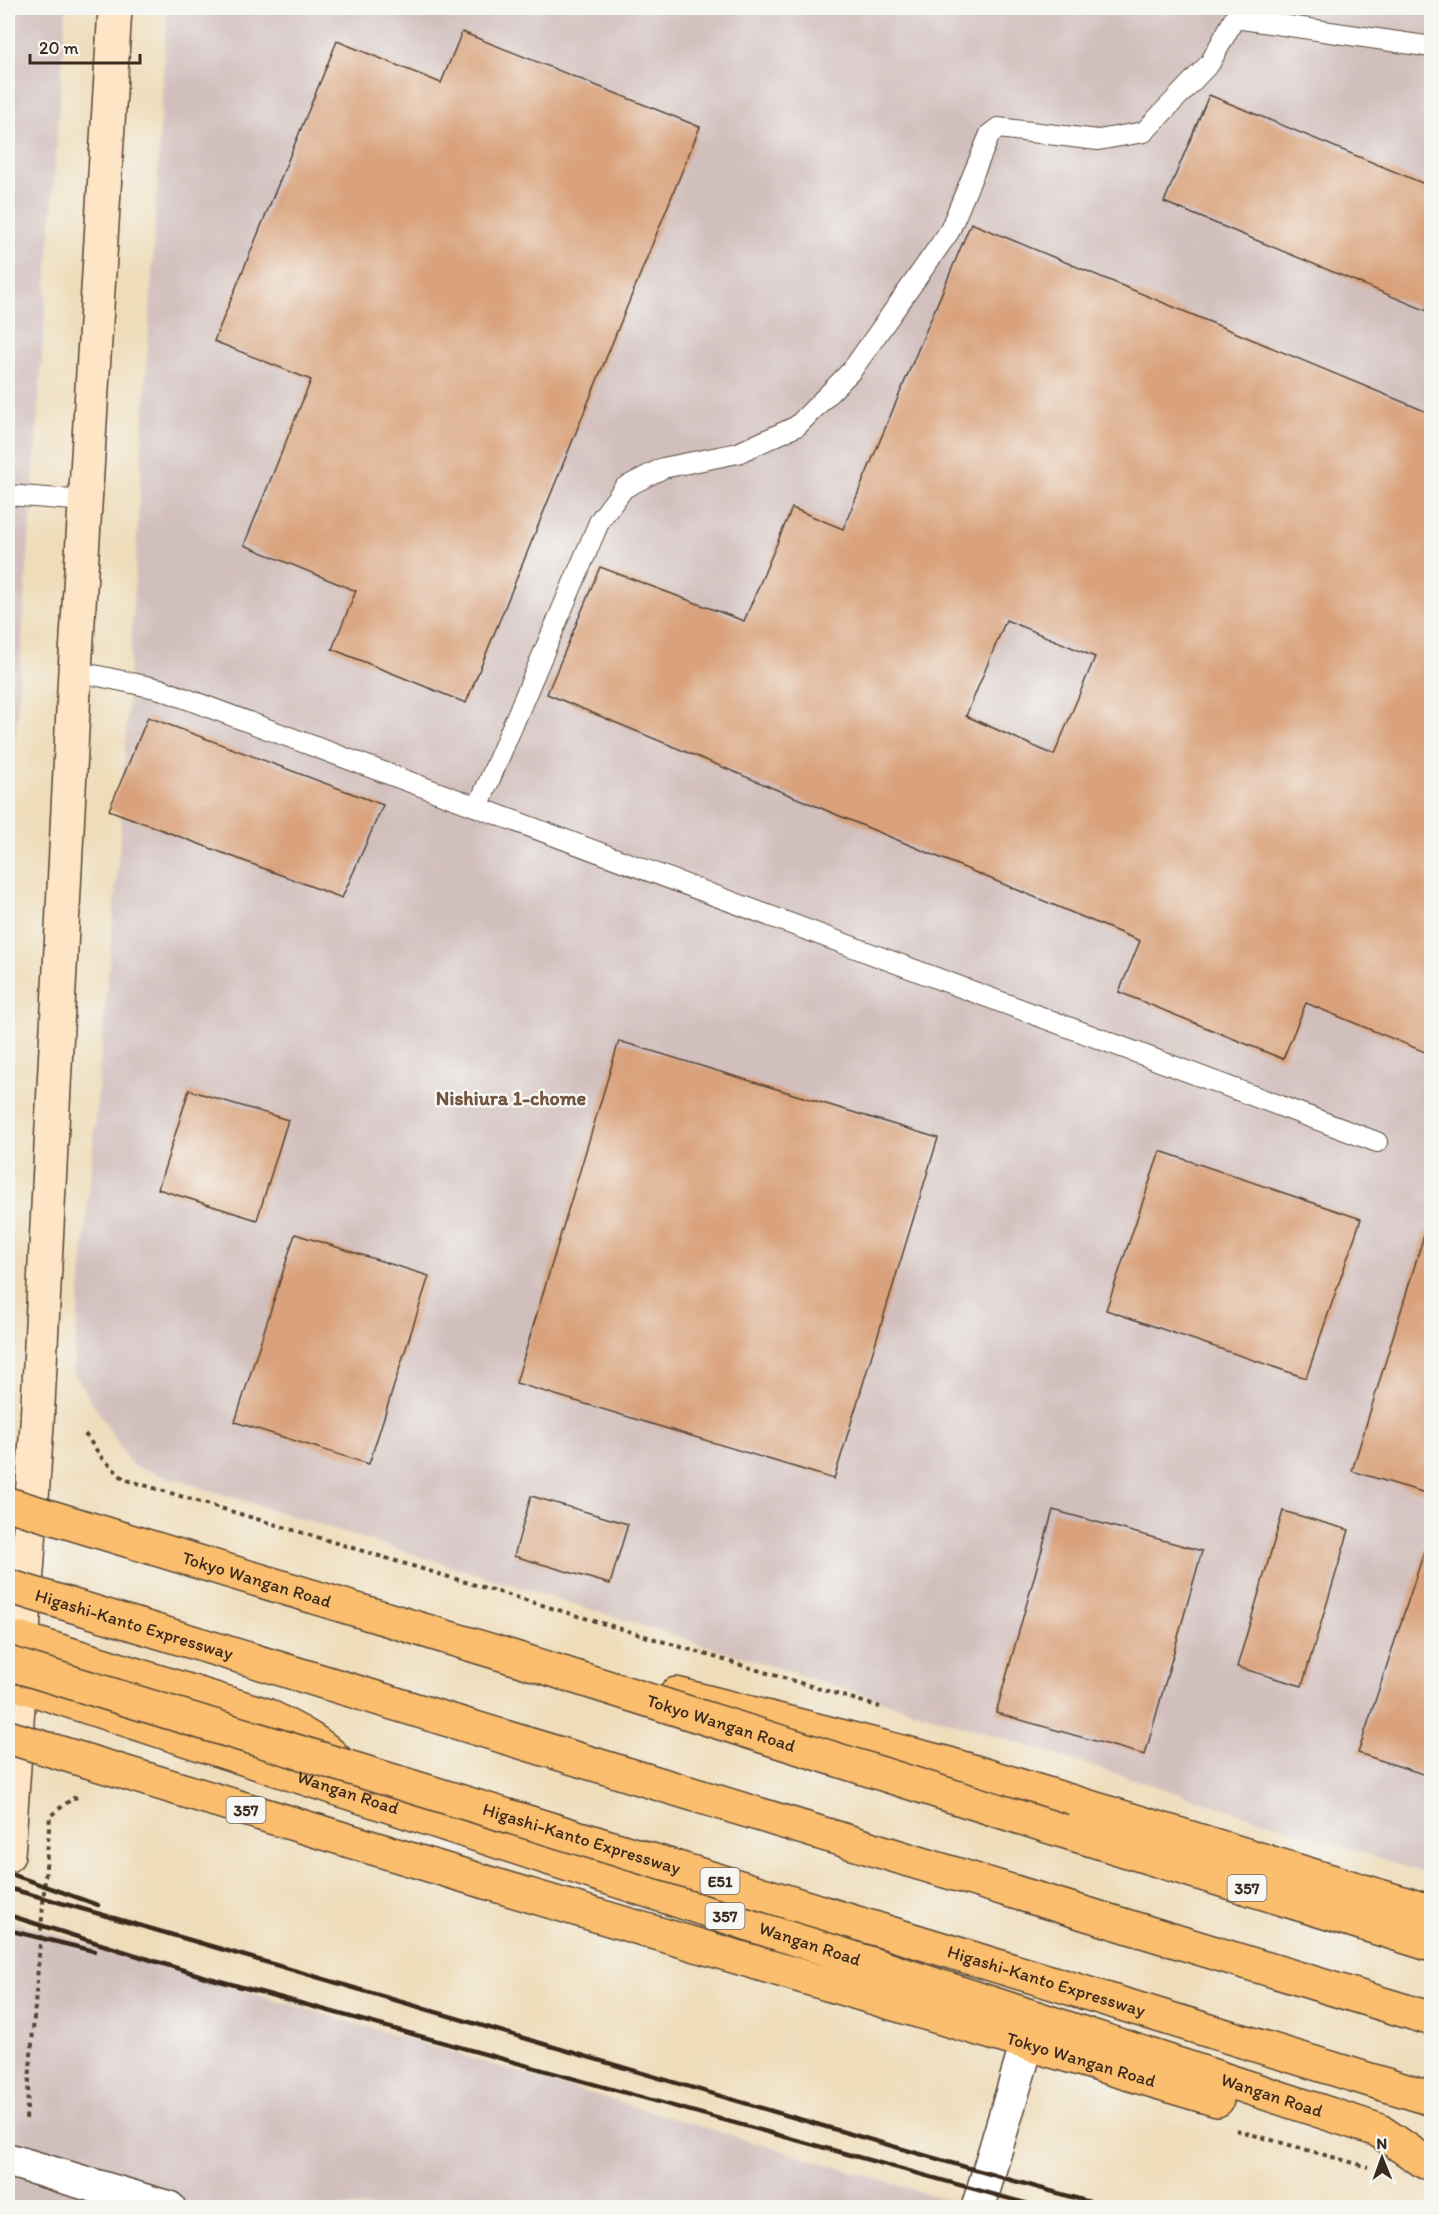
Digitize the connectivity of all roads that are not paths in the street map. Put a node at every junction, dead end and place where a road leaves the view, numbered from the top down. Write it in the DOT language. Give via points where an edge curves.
graph roads {
  1 [pos="115,8"];
  2 [pos="1237,13"];
  3 [pos="1431,47"];
  4 [pos="8,495"];
  5 [pos="86,501"];
  6 [pos="75,671"];
  7 [pos="478,807"];
  8 [pos="1377,1142"];
  9 [pos="15,1516"];
  10 [pos="8,1586"];
  11 [pos="12,1668"];
  12 [pos="8,1737"];
  13 [pos="362,1797"];
  14 [pos="8,1855"];
  15 [pos="1431,1912"];
  16 [pos="1431,1945"];
  17 [pos="1431,2019"];
  18 [pos="1027,2044"];
  19 [pos="1431,2098"];
  20 [pos="8,2160"];
  21 [pos="1428,2163"];
  22 [pos="169,2208"];
  23 [pos="978,2208"];
  1 -- 5 [label="street"];
  2 -- 3 [label="lane"];
  2 -- 7 [label="lane" via="1210,63 1144,132 1098,140 998,128 990,134 949,232 852,370 797,426 738,453 663,468 624,488 600,520"];
  4 -- 5 [label="lane"];
  5 -- 6 [label="street"];
  6 -- 7 [label="lane" via="160,689"];
  6 -- 9 [label="street"];
  7 -- 8 [label="lane"];
  9 -- 11 [label="street"];
  9 -- 15 [label="highway, 357" via="100,1547 949,1764"];
  9 -- 16 [label="highway, Tokyo Wangan Road / 357, bridge" via="515,1658"];
  10 -- 17 [label="highway, Higashi-Kanto Expressway, bridge"];
  11 -- 13 [label="highway, Wangan Road / 357"];
  11 -- 13 [label="highway" via="266,1715 334,1756"];
  11 -- 14 [label="street"];
  11 -- 19 [label="highway, Higashi-Kanto Expressway / E51, bridge"];
  12 -- 18 [label="highway, Tokyo Wangan Road / 357, bridge"];
  13 -- 21 [label="highway, Wangan Road / 357" via="1378,2130"];
  18 -- 21 [label="highway, Tokyo Wangan Road / 357"];
  18 -- 23 [label="street"];
  20 -- 22 [label="street"];
}
